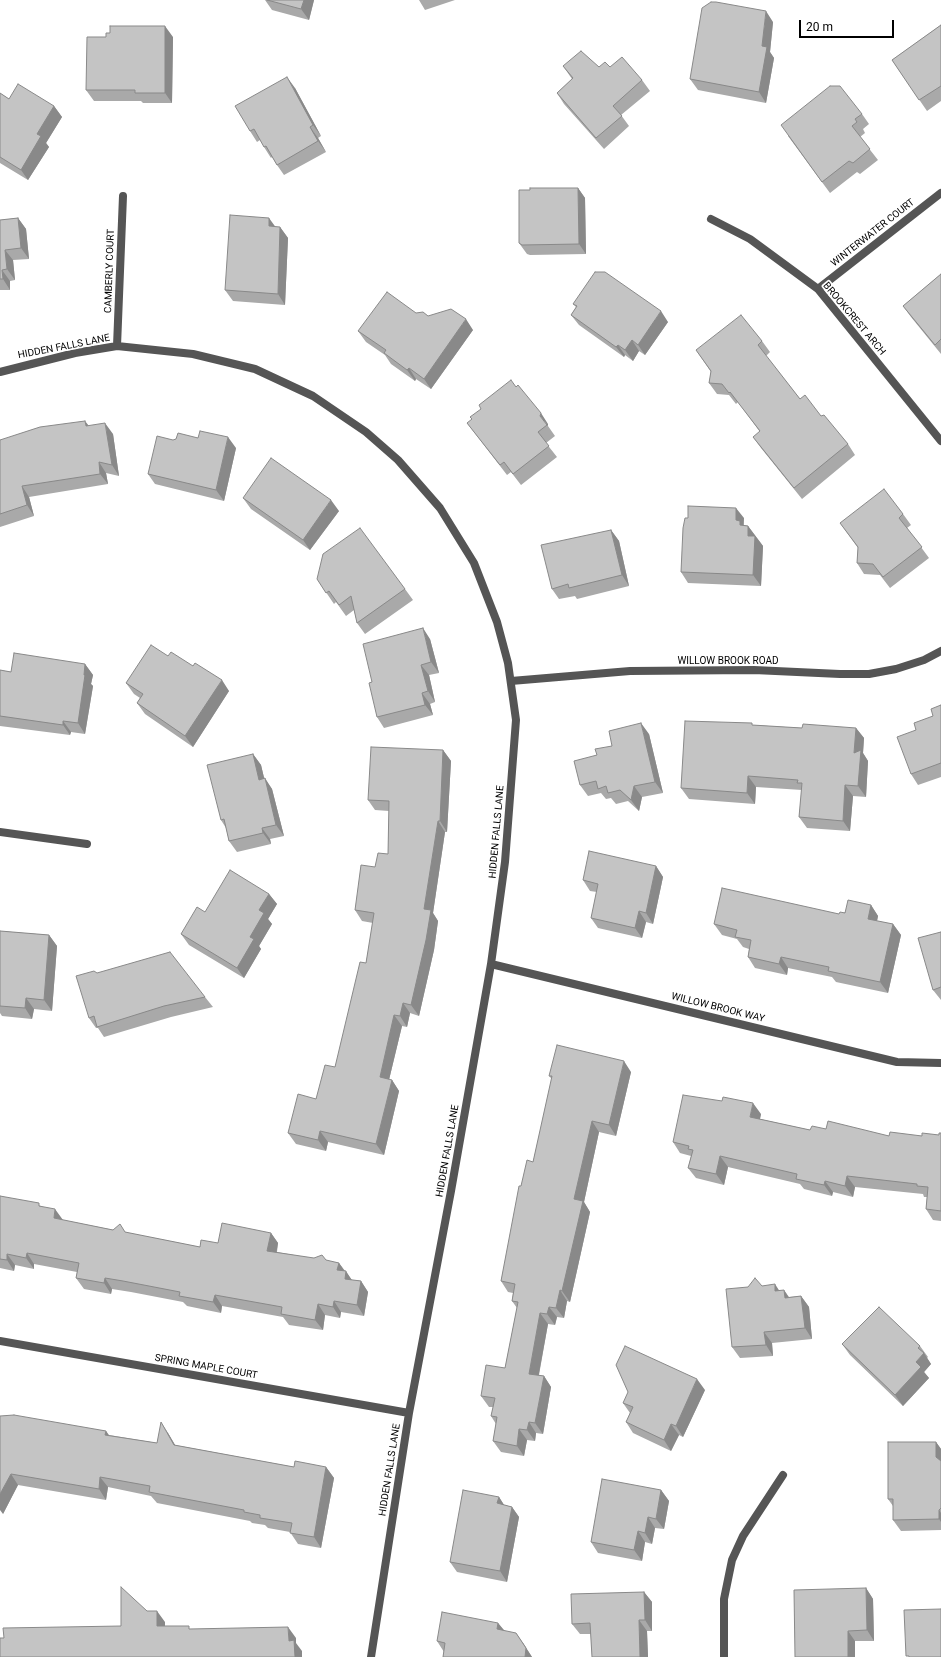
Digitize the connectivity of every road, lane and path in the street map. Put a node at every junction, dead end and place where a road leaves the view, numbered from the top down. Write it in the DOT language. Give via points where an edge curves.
graph roads {
  1 [pos="941,193"];
  2 [pos="123,196"];
  3 [pos="711,219"];
  4 [pos="818,289"];
  5 [pos="117,346"];
  6 [pos="0,372"];
  7 [pos="941,441"];
  8 [pos="941,651"];
  9 [pos="511,681"];
  10 [pos="0,832"];
  11 [pos="87,844"];
  12 [pos="491,964"];
  13 [pos="941,1063"];
  14 [pos="0,1340"];
  15 [pos="409,1413"];
  16 [pos="783,1475"];
  17 [pos="371,1657"];
  18 [pos="724,1657"];
  1 -- 4 [label="street, WINTERWATER COURT"];
  2 -- 5 [label="street, CAMBERLY COURT"];
  3 -- 4 [label="street, BROOKCREST ARCH" via="750,239"];
  4 -- 7 [label="street, BROOKCREST ARCH"];
  5 -- 6 [label="street, HIDDEN FALLS LANE" via="75,353"];
  5 -- 9 [label="street, HIDDEN FALLS LANE" via="193,354 254,370 313,396 366,432 398,460 440,508 474,563 497,622"];
  8 -- 9 [label="street, WILLOW BROOK ROAD" via="924,660 896,669 869,674 754,670 630,671"];
  9 -- 12 [label="street, HIDDEN FALLS LANE" via="516,720 505,862"];
  10 -- 11 [label="street"];
  12 -- 13 [label="street, WILLOW BROOK WAY" via="897,1062"];
  12 -- 15 [label="street, HIDDEN FALLS LANE"];
  14 -- 15 [label="street, SPRING MAPLE COURT"];
  15 -- 17 [label="street, HIDDEN FALLS LANE"];
  16 -- 18 [label="street" via="743,1536 732,1560 724,1599"];
}
